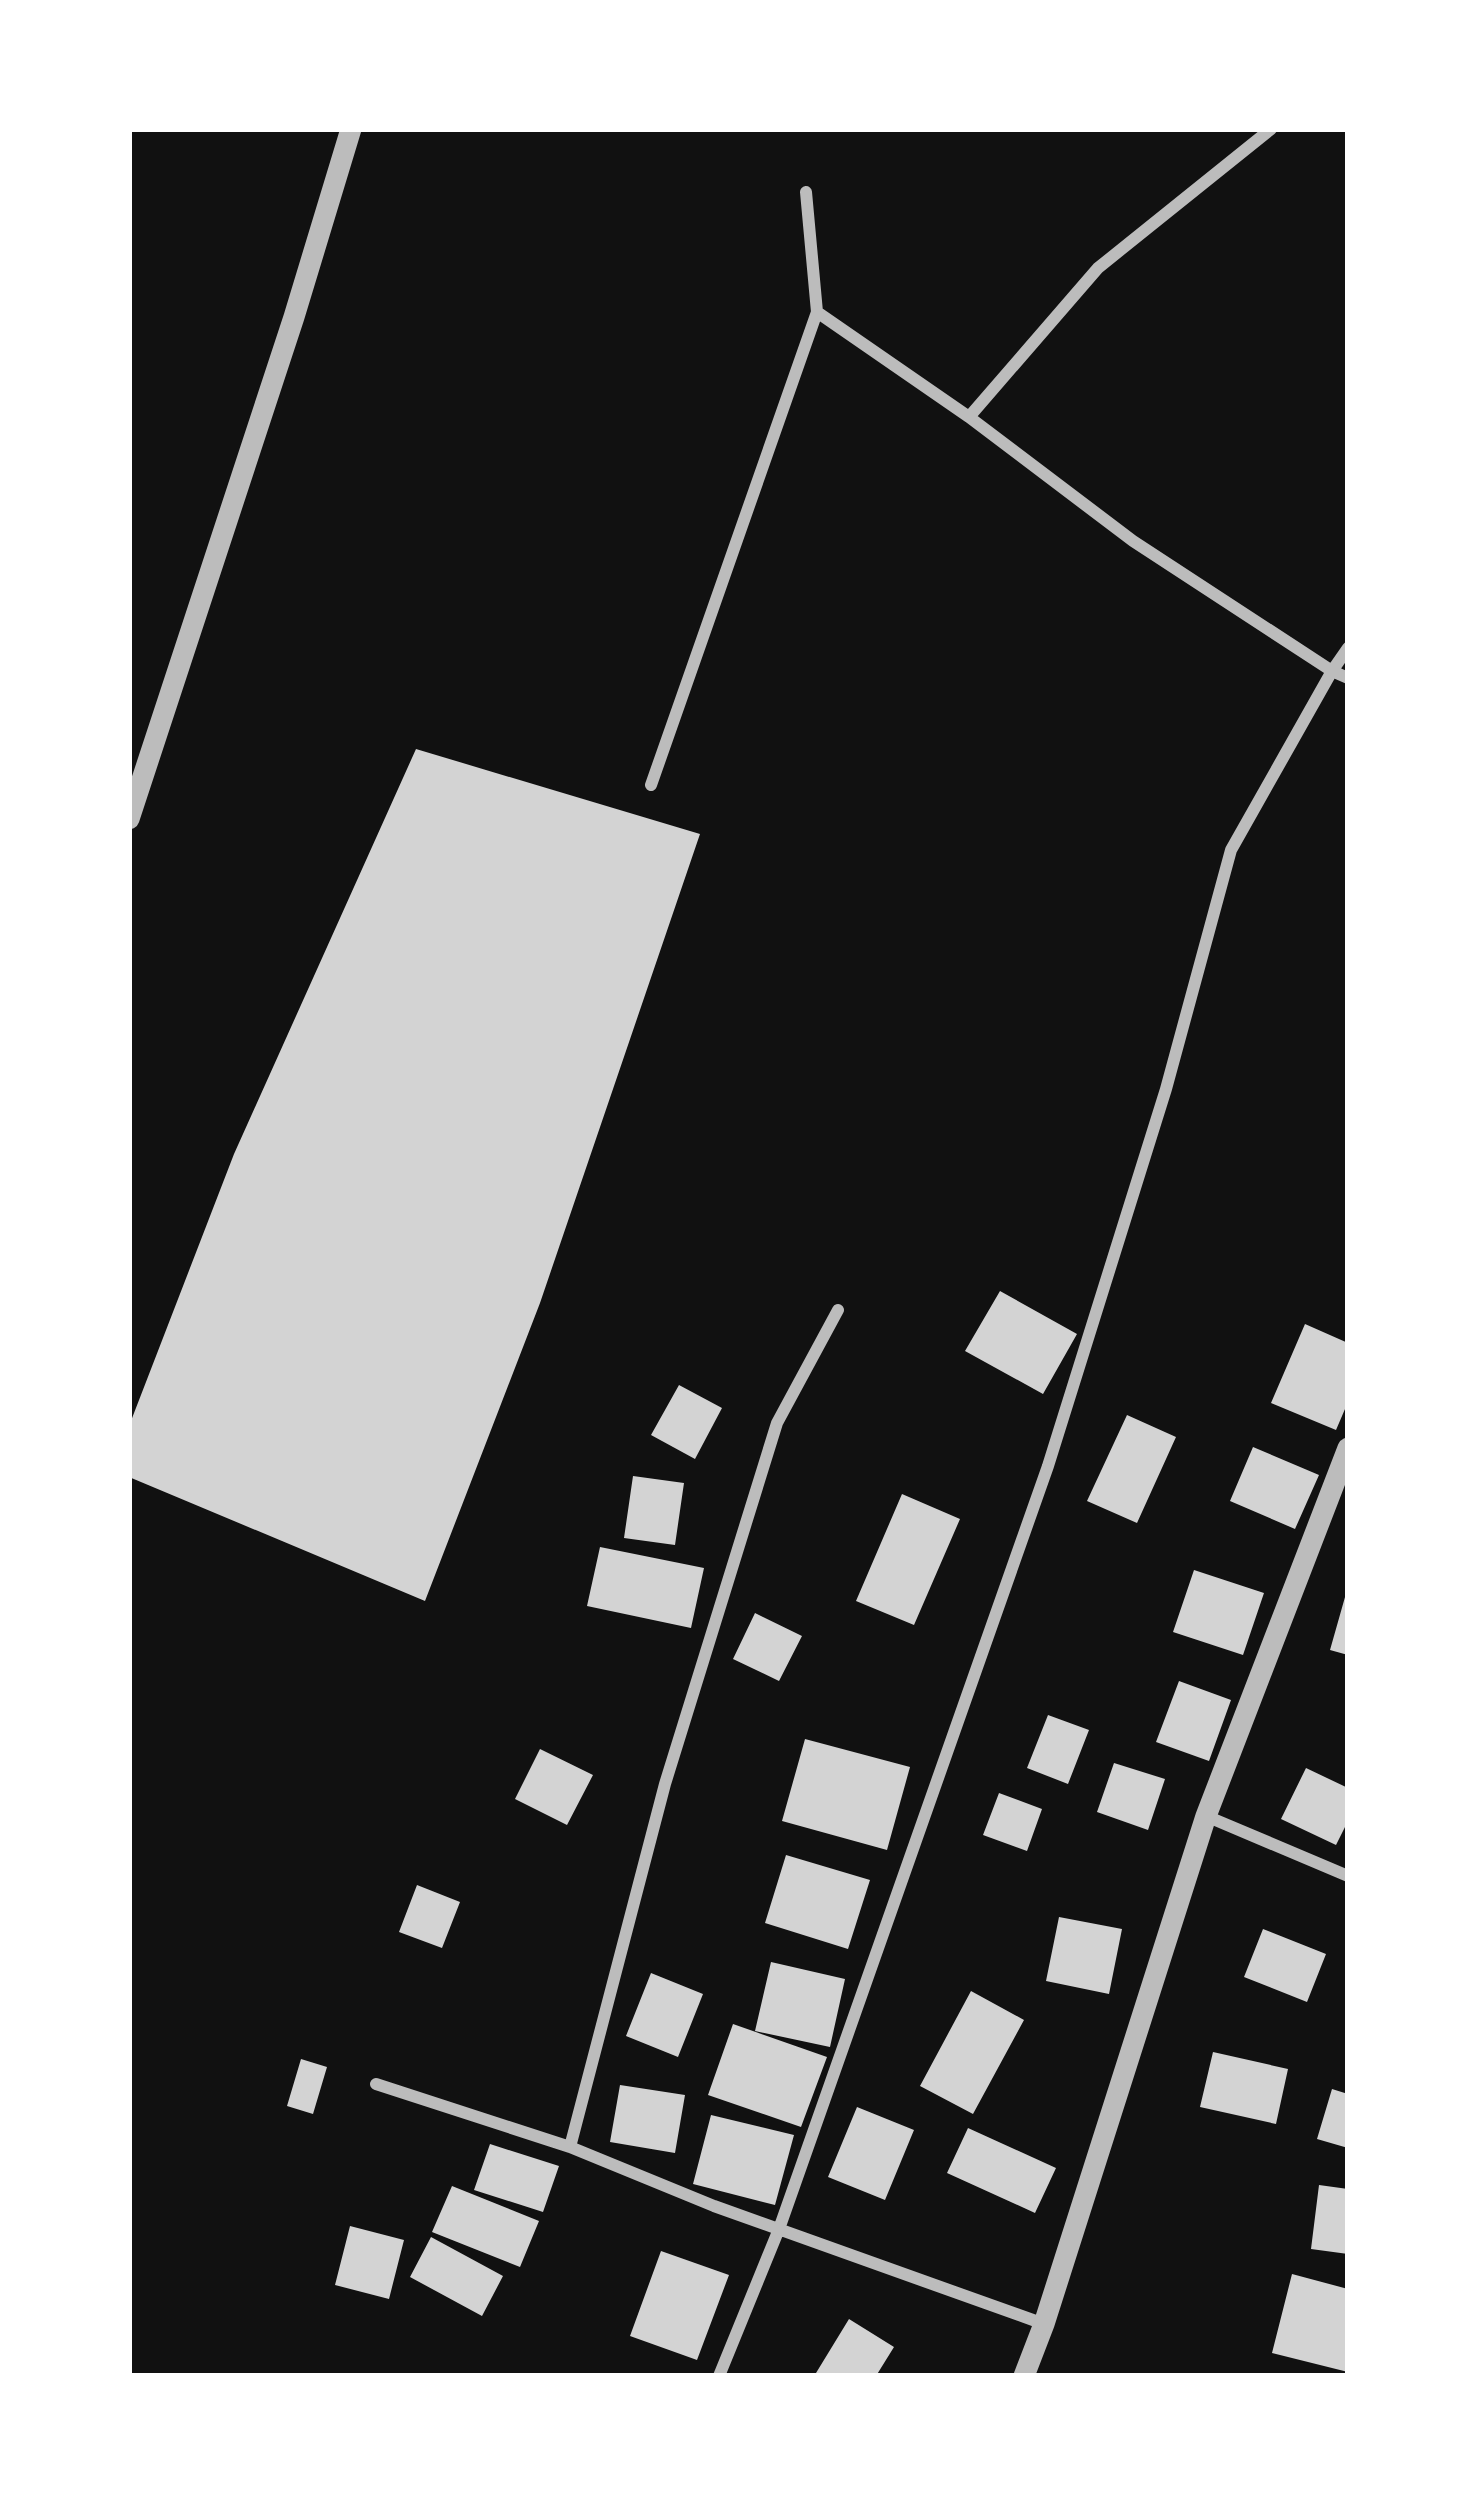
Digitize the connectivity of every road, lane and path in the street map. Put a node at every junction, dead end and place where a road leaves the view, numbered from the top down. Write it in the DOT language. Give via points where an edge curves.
graph roads {
  1 [pos="351,129"];
  2 [pos="1271,129"];
  3 [pos="806,192"];
  4 [pos="818,312"];
  5 [pos="969,417"];
  6 [pos="1348,648"];
  7 [pos="1332,670"];
  8 [pos="1348,678"];
  9 [pos="651,785"];
  10 [pos="129,819"];
  11 [pos="838,1310"];
  12 [pos="1348,1448"];
  13 [pos="1206,1816"];
  14 [pos="1348,1876"];
  15 [pos="376,2084"];
  16 [pos="570,2146"];
  17 [pos="779,2229"];
  18 [pos="1044,2324"];
  19 [pos="718,2376"];
  20 [pos="1024,2376"];
  1 -- 10 [label="street"];
  2 -- 5 [label="street" via="1098,268"];
  3 -- 4 [label="street"];
  4 -- 5 [label="street"];
  4 -- 9 [label="street"];
  5 -- 7 [label="street" via="1133,541"];
  6 -- 7 [label="street"];
  7 -- 8 [label="street"];
  7 -- 17 [label="street" via="1232,850 1048,1466"];
  11 -- 16 [label="street" via="777,1423 665,1784"];
  12 -- 13 [label="street"];
  13 -- 14 [label="street"];
  13 -- 18 [label="street"];
  15 -- 16 [label="street"];
  16 -- 17 [label="street"];
  17 -- 18 [label="street"];
  17 -- 19 [label="street"];
  18 -- 20 [label="street"];
}
